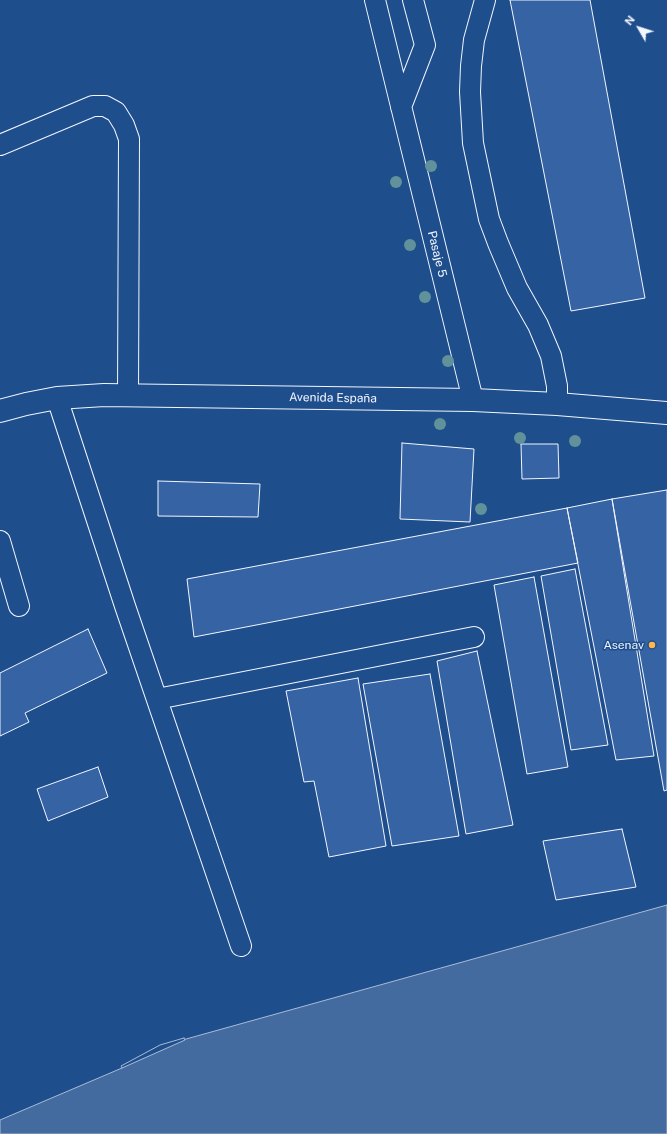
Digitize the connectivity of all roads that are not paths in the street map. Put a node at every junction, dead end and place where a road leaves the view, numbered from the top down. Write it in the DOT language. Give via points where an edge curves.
graph roads {
  1 [pos="375,0"];
  2 [pos="413,0"];
  3 [pos="484,0"];
  4 [pos="402,107"];
  5 [pos="0,145"];
  6 [pos="128,395"];
  7 [pos="57,398"];
  8 [pos="474,400"];
  9 [pos="557,404"];
  10 [pos="0,411"];
  11 [pos="667,413"];
  12 [pos="0,541"];
  13 [pos="19,606"];
  14 [pos="474,637"];
  15 [pos="157,699"];
  16 [pos="241,946"];
  1 -- 4 [label="street, Pasaje 5"];
  2 -- 4 [label="street" via="425,45"];
  3 -- 9 [label="street" via="474,40 471,66 470,98 474,143 489,219 517,288 538,325 551,356 557,386"];
  4 -- 8 [label="street, Pasaje 5"];
  5 -- 6 [label="street" via="93,106 105,106 116,112 124,125 129,139"];
  6 -- 7 [label="main road, Avenida España"];
  6 -- 8 [label="main road, Avenida España"];
  7 -- 10 [label="main road, Avenida España"];
  7 -- 15 [label="street"];
  8 -- 9 [label="main road, Avenida España"];
  9 -- 11 [label="main road, Avenida España"];
  12 -- 13 [label="street"];
  14 -- 15 [label="street"];
  15 -- 16 [label="street"];
}
